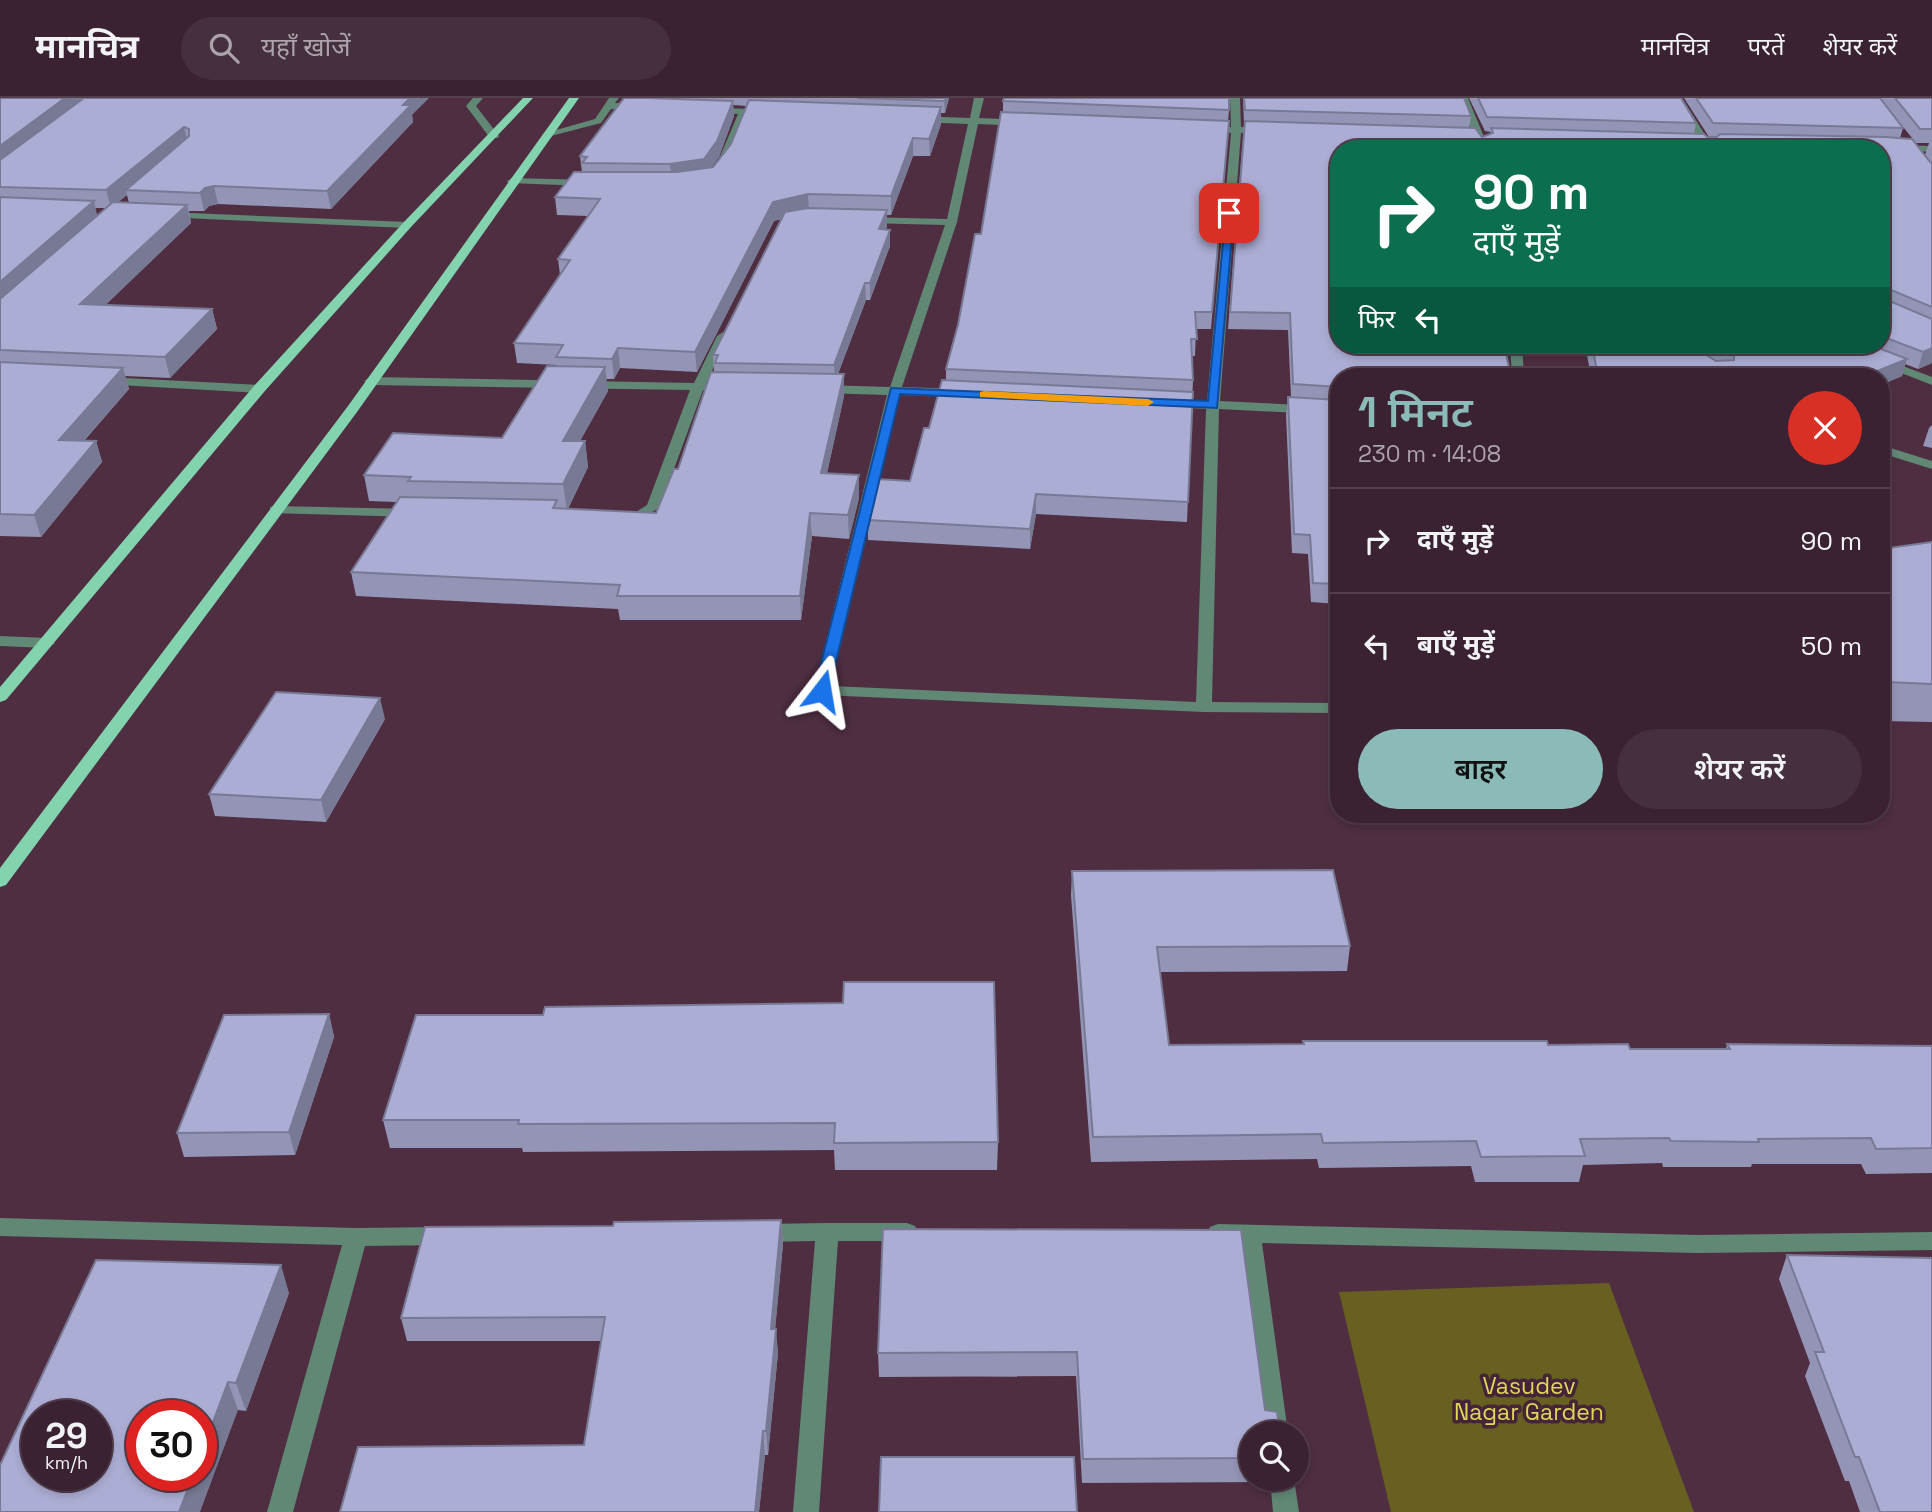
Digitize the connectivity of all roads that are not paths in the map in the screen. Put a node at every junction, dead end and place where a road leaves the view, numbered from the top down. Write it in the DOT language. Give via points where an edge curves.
graph roads {
  1 [pos="478,98"];
  2 [pos="528,98"];
  3 [pos="574,98"];
  4 [pos="979,98"];
  5 [pos="1235,98"];
  6 [pos="1463,98"];
  7 [pos="1677,98"];
  8 [pos="611,102"];
  9 [pos="649,107"];
  10 [pos="703,110"];
  11 [pos="744,111"];
  12 [pos="784,113"];
  13 [pos="906,118"];
  14 [pos="974,122"];
  15 [pos="1029,123"];
  16 [pos="1194,129"];
  17 [pos="1236,131"];
  18 [pos="1277,132"];
  19 [pos="547,134"];
  20 [pos="494,136"];
  21 [pos="1467,137"];
  22 [pos="1480,137"];
  23 [pos="1494,137"];
  24 [pos="1904,138"];
  25 [pos="1481,140"];
  26 [pos="1707,140"];
  27 [pos="1890,149"];
  28 [pos="1932,149"];
  29 [pos="1915,153"];
  30 [pos="715,175"];
  31 [pos="512,181"];
  32 [pos="604,183"];
  33 [pos="157,215"];
  34 [pos="848,219"];
  35 [pos="952,222"];
  36 [pos="407,225"];
  37 [pos="727,327"];
  38 [pos="1857,354"];
  39 [pos="89,380"];
  40 [pos="370,381"];
  41 [pos="1932,381"];
  42 [pos="698,387"];
  43 [pos="259,388"];
  44 [pos="750,388"];
  45 [pos="803,388"];
  46 [pos="895,390"];
  47 [pos="978,394"];
  48 [pos="1158,403"];
  49 [pos="1213,405"];
  50 [pos="1330,411"];
  51 [pos="1890,452"];
  52 [pos="1932,465"];
  53 [pos="275,510"];
  54 [pos="424,513"];
  55 [pos="613,518"];
  56 [pos="0,641"];
  57 [pos="47,643"];
  58 [pos="0,697"];
  59 [pos="1204,707"];
  60 [pos="1330,708"];
  61 [pos="0,881"];
  62 [pos="0,1227"];
  63 [pos="827,1232"];
  64 [pos="922,1232"];
  65 [pos="744,1233"];
  66 [pos="1195,1233"];
  67 [pos="1250,1233"];
  68 [pos="467,1236"];
  69 [pos="356,1237"];
  70 [pos="1932,1241"];
  71 [pos="1274,1421"];
  72 [pos="1283,1491"];
  73 [pos="281,1512"];
  74 [pos="806,1512"];
  75 [pos="1286,1512"];
  1 -- 20 [label="street" via="471,106"];
  2 -- 20 [label="main road"];
  3 -- 19 [label="main road"];
  4 -- 14 [label="street"];
  5 -- 17 [label="street"];
  6 -- 22 [label="street"];
  7 -- 26 [label="street"];
  8 -- 9 [label="street"];
  8 -- 19 [label="street" via="597,121"];
  10 -- 11 [label="street"];
  11 -- 12 [label="street"];
  11 -- 30 [label="street"];
  13 -- 14 [label="street"];
  14 -- 15 [label="street"];
  14 -- 35 [label="street"];
  16 -- 17 [label="street"];
  17 -- 18 [label="street"];
  17 -- 49 [label="street"];
  19 -- 31 [label="main road"];
  20 -- 36 [label="main road"];
  21 -- 22 [label="street"];
  22 -- 23 [label="street"];
  22 -- 25 [label="street"];
  24 -- 29 [label="street"];
  27 -- 29 [label="street"];
  28 -- 29 [label="street"];
  31 -- 32 [label="street"];
  31 -- 40 [label="main road"];
  33 -- 36 [label="street"];
  34 -- 35 [label="street"];
  35 -- 46 [label="street"];
  36 -- 43 [label="main road"];
  37 -- 42 [label="street"];
  38 -- 41 [label="street"];
  39 -- 43 [label="street"];
  40 -- 42 [label="street"];
  40 -- 53 [label="main road"];
  42 -- 44 [label="street"];
  42 -- 55 [label="street" via="653,507 640,516"];
  43 -- 57 [label="main road"];
  45 -- 46 [label="street"];
  46 -- 47 [label="street"];
  46 -- 59 [label="street" via="822,691"];
  48 -- 49 [label="street"];
  49 -- 50 [label="street"];
  49 -- 59 [label="street"];
  51 -- 52 [label="street"];
  53 -- 54 [label="street"];
  53 -- 61 [label="main road"];
  56 -- 57 [label="street"];
  57 -- 58 [label="main road"];
  59 -- 60 [label="street"];
  62 -- 69 [label="street"];
  63 -- 64 [label="street"];
  63 -- 65 [label="street"];
  63 -- 74 [label="street"];
  66 -- 67 [label="street"];
  67 -- 70 [label="street" via="1699,1244"];
  67 -- 71 [label="street"];
  68 -- 69 [label="street"];
  69 -- 73 [label="street"];
  72 -- 75 [label="street"];
}
